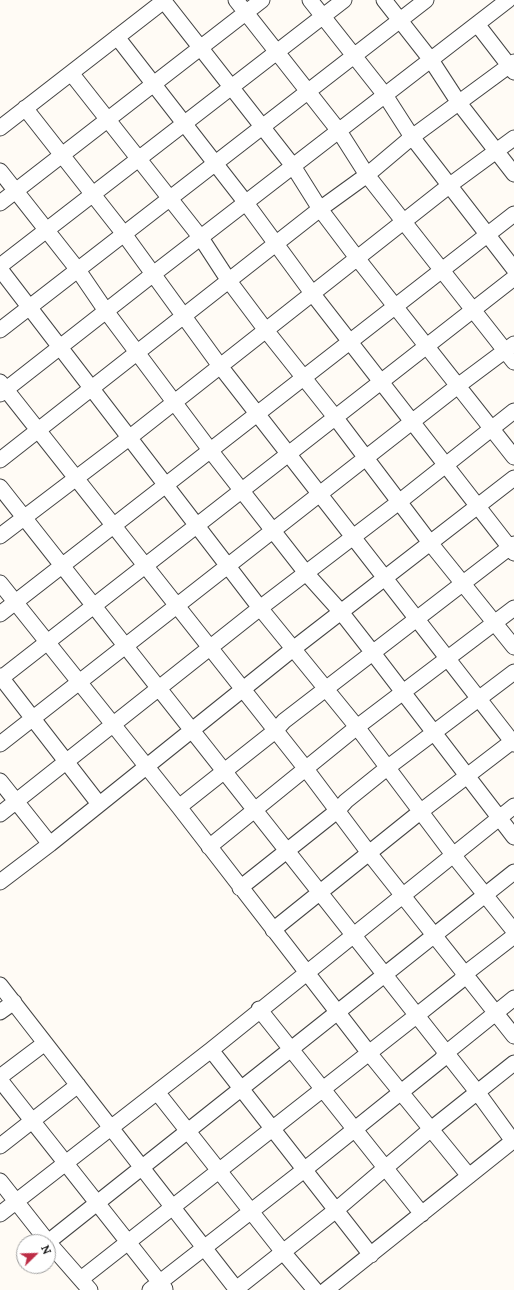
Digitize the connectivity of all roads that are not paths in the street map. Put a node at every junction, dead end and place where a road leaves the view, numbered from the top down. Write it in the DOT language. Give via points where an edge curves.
graph roads {
  1 [pos="164,0"];
  2 [pos="236,0"];
  3 [pos="262,0"];
  4 [pos="310,0"];
  5 [pos="344,0"];
  6 [pos="384,0"];
  7 [pos="426,0"];
  8 [pos="508,0"];
  9 [pos="246,12"];
  10 [pos="323,16"];
  11 [pos="400,20"];
  12 [pos="477,24"];
  13 [pos="117,37"];
  14 [pos="200,48"];
  15 [pos="277,52"];
  16 [pos="354,56"];
  17 [pos="431,60"];
  18 [pos="513,67"];
  19 [pos="71,73"];
  20 [pos="153,84"];
  21 [pos="231,87"];
  22 [pos="308,92"];
  23 [pos="385,95"];
  24 [pos="459,103"];
  25 [pos="25,108"];
  26 [pos="108,120"];
  27 [pos="184,124"];
  28 [pos="262,127"];
  29 [pos="0,128"];
  30 [pos="339,131"];
  31 [pos="412,137"];
  32 [pos="514,138"];
  33 [pos="496,151"];
  34 [pos="62,155"];
  35 [pos="139,159"];
  36 [pos="215,163"];
  37 [pos="293,166"];
  38 [pos="0,171"];
  39 [pos="514,174"];
  40 [pos="367,175"];
  41 [pos="450,185"];
  42 [pos="16,191"];
  43 [pos="93,195"];
  44 [pos="170,199"];
  45 [pos="0,203"];
  46 [pos="246,203"];
  47 [pos="320,209"];
  48 [pos="514,214"];
  49 [pos="404,222"];
  50 [pos="46,231"];
  51 [pos="124,234"];
  52 [pos="488,235"];
  53 [pos="201,238"];
  54 [pos="275,245"];
  55 [pos="357,258"];
  56 [pos="0,268"];
  57 [pos="514,269"];
  58 [pos="78,270"];
  59 [pos="441,270"];
  60 [pos="152,275"];
  61 [pos="514,278"];
  62 [pos="229,281"];
  63 [pos="312,293"];
  64 [pos="396,306"];
  65 [pos="30,307"];
  66 [pos="106,311"];
  67 [pos="474,311"];
  68 [pos="183,316"];
  69 [pos="266,329"];
  70 [pos="0,330"];
  71 [pos="350,342"];
  72 [pos="61,346"];
  73 [pos="427,346"];
  74 [pos="511,352"];
  75 [pos="137,353"];
  76 [pos="220,366"];
  77 [pos="304,378"];
  78 [pos="381,382"];
  79 [pos="459,385"];
  80 [pos="92,388"];
  81 [pos="2,389"];
  82 [pos="174,402"];
  83 [pos="514,411"];
  84 [pos="257,413"];
  85 [pos="336,417"];
  86 [pos="413,421"];
  87 [pos="492,428"];
  88 [pos="38,430"];
  89 [pos="129,438"];
  90 [pos="210,450"];
  91 [pos="289,453"];
  92 [pos="514,457"];
  93 [pos="366,458"];
  94 [pos="0,460"];
  95 [pos="446,465"];
  96 [pos="76,478"];
  97 [pos="514,478"];
  98 [pos="165,486"];
  99 [pos="0,488"];
  100 [pos="242,490"];
  101 [pos="320,495"];
  102 [pos="399,502"];
  103 [pos="478,508"];
  104 [pos="24,517"];
  105 [pos="113,526"];
  106 [pos="197,526"];
  107 [pos="273,530"];
  108 [pos="0,536"];
  109 [pos="353,537"];
  110 [pos="431,544"];
  111 [pos="512,548"];
  112 [pos="62,566"];
  113 [pos="144,566"];
  114 [pos="228,566"];
  115 [pos="306,574"];
  116 [pos="386,579"];
  117 [pos="464,582"];
  118 [pos="0,583"];
  119 [pos="15,602"];
  120 [pos="93,606"];
  121 [pos="177,607"];
  122 [pos="260,608"];
  123 [pos="514,608"];
  124 [pos="341,612"];
  125 [pos="0,614"];
  126 [pos="417,619"];
  127 [pos="495,622"];
  128 [pos="47,642"];
  129 [pos="514,647"];
  130 [pos="125,648"];
  131 [pos="210,649"];
  132 [pos="293,649"];
  133 [pos="373,653"];
  134 [pos="448,658"];
  135 [pos="514,672"];
  136 [pos="0,677"];
  137 [pos="80,681"];
  138 [pos="159,689"];
  139 [pos="325,689"];
  140 [pos="243,690"];
  141 [pos="402,692"];
  142 [pos="480,698"];
  143 [pos="34,718"];
  144 [pos="112,724"];
  145 [pos="357,727"];
  146 [pos="192,730"];
  147 [pos="275,731"];
  148 [pos="435,734"];
  149 [pos="513,742"];
  150 [pos="0,744"];
  151 [pos="66,761"];
  152 [pos="147,767"];
  153 [pos="387,768"];
  154 [pos="306,769"];
  155 [pos="224,771"];
  156 [pos="467,776"];
  157 [pos="0,781"];
  158 [pos="16,801"];
  159 [pos="99,804"];
  160 [pos="514,806"];
  161 [pos="179,807"];
  162 [pos="255,811"];
  163 [pos="337,811"];
  164 [pos="420,812"];
  165 [pos="0,814"];
  166 [pos="499,819"];
  167 [pos="514,837"];
  168 [pos="50,844"];
  169 [pos="209,847"];
  170 [pos="286,852"];
  171 [pos="369,853"];
  172 [pos="454,856"];
  173 [pos="514,872"];
  174 [pos="0,882"];
  175 [pos="240,888"];
  176 [pos="319,894"];
  177 [pos="485,895"];
  178 [pos="403,896"];
  179 [pos="273,930"];
  180 [pos="514,931"];
  181 [pos="353,936"];
  182 [pos="435,936"];
  183 [pos="514,936"];
  184 [pos="307,972"];
  185 [pos="466,973"];
  186 [pos="385,976"];
  187 [pos="0,985"];
  188 [pos="514,998"];
  189 [pos="14,1002"];
  190 [pos="259,1009"];
  191 [pos="0,1012"];
  192 [pos="496,1012"];
  193 [pos="338,1013"];
  194 [pos="416,1016"];
  195 [pos="514,1036"];
  196 [pos="45,1043"];
  197 [pos="211,1050"];
  198 [pos="291,1050"];
  199 [pos="369,1053"];
  200 [pos="446,1053"];
  201 [pos="514,1063"];
  202 [pos="0,1078"];
  203 [pos="78,1086"];
  204 [pos="241,1089"];
  205 [pos="323,1090"];
  206 [pos="157,1092"];
  207 [pos="401,1092"];
  208 [pos="478,1093"];
  209 [pos="32,1121"];
  210 [pos="110,1128"];
  211 [pos="355,1129"];
  212 [pos="431,1129"];
  213 [pos="273,1130"];
  214 [pos="188,1131"];
  215 [pos="514,1141"];
  216 [pos="0,1146"];
  217 [pos="65,1164"];
  218 [pos="386,1167"];
  219 [pos="142,1168"];
  220 [pos="304,1170"];
  221 [pos="219,1171"];
  222 [pos="469,1176"];
  223 [pos="0,1181"];
  224 [pos="16,1201"];
  225 [pos="97,1202"];
  226 [pos="174,1207"];
  227 [pos="336,1210"];
  228 [pos="250,1211"];
  229 [pos="0,1214"];
  230 [pos="422,1214"];
  231 [pos="42,1234"];
  232 [pos="56,1235"];
  233 [pos="129,1242"];
  234 [pos="205,1248"];
  235 [pos="56,1251"];
  236 [pos="283,1252"];
  237 [pos="371,1254"];
  238 [pos="86,1285"];
  239 [pos="159,1287"];
  240 [pos="236,1290"];
  241 [pos="315,1290"];
  242 [pos="326,1290"];
  1 -- 13 [label="street"];
  1 -- 14 [label="street"];
  2 -- 9 [label="street"];
  3 -- 9 [label="street"];
  4 -- 10 [label="street"];
  5 -- 10 [label="street"];
  6 -- 11 [label="street"];
  7 -- 11 [label="street"];
  8 -- 12 [label="street"];
  9 -- 14 [label="street"];
  9 -- 15 [label="street"];
  10 -- 15 [label="street"];
  10 -- 16 [label="street"];
  11 -- 16 [label="street"];
  11 -- 17 [label="street"];
  12 -- 17 [label="street"];
  12 -- 18 [label="street"];
  13 -- 19 [label="street"];
  13 -- 20 [label="street"];
  14 -- 20 [label="street"];
  14 -- 21 [label="street"];
  15 -- 21 [label="street"];
  15 -- 22 [label="street"];
  16 -- 22 [label="street"];
  16 -- 23 [label="street"];
  17 -- 23 [label="street"];
  17 -- 24 [label="street"];
  18 -- 24 [label="street"];
  19 -- 25 [label="street"];
  19 -- 26 [label="street"];
  20 -- 26 [label="street"];
  20 -- 27 [label="street"];
  21 -- 27 [label="street"];
  21 -- 28 [label="street"];
  22 -- 28 [label="street"];
  22 -- 30 [label="street"];
  23 -- 30 [label="street"];
  23 -- 31 [label="street"];
  24 -- 31 [label="street"];
  24 -- 33 [label="street"];
  25 -- 29 [label="street"];
  25 -- 34 [label="street"];
  26 -- 34 [label="street"];
  26 -- 35 [label="street"];
  27 -- 35 [label="street"];
  27 -- 36 [label="street"];
  28 -- 36 [label="street"];
  28 -- 37 [label="street"];
  30 -- 37 [label="street"];
  30 -- 40 [label="street"];
  31 -- 40 [label="street"];
  31 -- 41 [label="street"];
  32 -- 33 [label="street"];
  33 -- 39 [label="street"];
  33 -- 41 [label="street"];
  34 -- 42 [label="street"];
  34 -- 43 [label="street"];
  35 -- 43 [label="street"];
  35 -- 44 [label="street"];
  36 -- 44 [label="street"];
  36 -- 46 [label="street"];
  37 -- 46 [label="street"];
  37 -- 47 [label="street"];
  38 -- 42 [label="street"];
  40 -- 47 [label="street"];
  40 -- 49 [label="street"];
  41 -- 49 [label="street"];
  41 -- 52 [label="street"];
  42 -- 45 [label="street"];
  42 -- 50 [label="street"];
  43 -- 50 [label="street"];
  43 -- 51 [label="street"];
  44 -- 51 [label="street"];
  44 -- 53 [label="street"];
  46 -- 53 [label="street"];
  46 -- 54 [label="street"];
  47 -- 54 [label="street"];
  47 -- 55 [label="street"];
  48 -- 52 [label="street"];
  49 -- 55 [label="street"];
  49 -- 59 [label="street"];
  50 -- 56 [label="street"];
  50 -- 58 [label="street"];
  51 -- 58 [label="street"];
  51 -- 60 [label="street"];
  52 -- 57 [label="street"];
  52 -- 59 [label="street"];
  53 -- 60 [label="street"];
  53 -- 62 [label="street"];
  54 -- 62 [label="street"];
  54 -- 63 [label="street"];
  55 -- 63 [label="street"];
  55 -- 64 [label="street"];
  56 -- 65 [label="street"];
  58 -- 65 [label="street"];
  58 -- 66 [label="street"];
  59 -- 64 [label="street"];
  59 -- 67 [label="street"];
  60 -- 66 [label="street"];
  60 -- 68 [label="street"];
  61 -- 67 [label="street"];
  62 -- 68 [label="street"];
  62 -- 69 [label="street"];
  63 -- 69 [label="street"];
  63 -- 71 [label="street"];
  64 -- 71 [label="street"];
  64 -- 73 [label="street"];
  65 -- 70 [label="street"];
  65 -- 72 [label="street"];
  66 -- 72 [label="street"];
  66 -- 75 [label="street"];
  67 -- 73 [label="street"];
  67 -- 74 [label="street"];
  68 -- 75 [label="street"];
  68 -- 76 [label="street"];
  69 -- 76 [label="street"];
  69 -- 77 [label="street"];
  71 -- 77 [label="street"];
  71 -- 78 [label="street"];
  72 -- 80 [label="street"];
  72 -- 81 [label="street"];
  73 -- 78 [label="street"];
  73 -- 79 [label="street"];
  74 -- 79 [label="street"];
  75 -- 80 [label="street"];
  75 -- 82 [label="street"];
  76 -- 82 [label="street"];
  76 -- 84 [label="street"];
  77 -- 84 [label="street"];
  77 -- 85 [label="street"];
  78 -- 85 [label="street"];
  78 -- 86 [label="street"];
  79 -- 86 [label="street"];
  79 -- 87 [label="street"];
  80 -- 88 [label="street"];
  80 -- 89 [label="street"];
  81 -- 88 [label="street"];
  82 -- 89 [label="street"];
  82 -- 90 [label="street"];
  83 -- 87 [label="street"];
  84 -- 90 [label="street"];
  84 -- 91 [label="street"];
  85 -- 91 [label="street"];
  85 -- 93 [label="street"];
  86 -- 93 [label="street"];
  86 -- 95 [label="street"];
  87 -- 92 [label="street"];
  87 -- 95 [label="street"];
  88 -- 94 [label="street"];
  88 -- 96 [label="street"];
  89 -- 96 [label="street"];
  89 -- 98 [label="street"];
  90 -- 98 [label="street"];
  90 -- 100 [label="street"];
  91 -- 100 [label="street"];
  91 -- 101 [label="street"];
  93 -- 101 [label="street"];
  93 -- 102 [label="street"];
  95 -- 102 [label="street"];
  95 -- 103 [label="street"];
  96 -- 104 [label="street"];
  96 -- 105 [label="street"];
  97 -- 103 [label="street"];
  98 -- 105 [label="street"];
  98 -- 106 [label="street"];
  99 -- 104 [label="street"];
  100 -- 106 [label="street"];
  100 -- 107 [label="street"];
  101 -- 107 [label="street"];
  101 -- 109 [label="street"];
  102 -- 109 [label="street"];
  102 -- 110 [label="street"];
  103 -- 110 [label="street"];
  103 -- 111 [label="street"];
  104 -- 108 [label="street"];
  104 -- 112 [label="street"];
  105 -- 112 [label="street"];
  105 -- 113 [label="street"];
  106 -- 113 [label="street"];
  106 -- 114 [label="street"];
  107 -- 114 [label="street"];
  107 -- 115 [label="street"];
  109 -- 115 [label="street"];
  109 -- 116 [label="street"];
  110 -- 116 [label="street"];
  110 -- 117 [label="street"];
  111 -- 117 [label="street"];
  112 -- 119 [label="street"];
  112 -- 120 [label="street"];
  113 -- 120 [label="street"];
  113 -- 121 [label="street"];
  114 -- 121 [label="street"];
  114 -- 122 [label="street"];
  115 -- 122 [label="street"];
  115 -- 124 [label="street"];
  116 -- 124 [label="street"];
  116 -- 126 [label="street"];
  117 -- 126 [label="street"];
  117 -- 127 [label="street"];
  118 -- 119 [label="street"];
  119 -- 125 [label="street"];
  119 -- 128 [label="street"];
  120 -- 128 [label="street"];
  120 -- 130 [label="street"];
  121 -- 130 [label="street"];
  121 -- 131 [label="street"];
  122 -- 131 [label="street"];
  122 -- 132 [label="street"];
  123 -- 127 [label="street"];
  124 -- 132 [label="street"];
  124 -- 133 [label="street"];
  126 -- 133 [label="street"];
  126 -- 134 [label="street"];
  127 -- 129 [label="street"];
  127 -- 134 [label="street"];
  128 -- 136 [label="street"];
  128 -- 137 [label="street"];
  130 -- 137 [label="street"];
  130 -- 138 [label="street"];
  131 -- 138 [label="street"];
  131 -- 140 [label="street"];
  132 -- 139 [label="street"];
  132 -- 140 [label="street"];
  133 -- 139 [label="street"];
  133 -- 141 [label="street"];
  134 -- 141 [label="street"];
  134 -- 142 [label="street"];
  135 -- 142 [label="street"];
  136 -- 143 [label="street"];
  137 -- 143 [label="street"];
  137 -- 144 [label="street"];
  138 -- 144 [label="street"];
  138 -- 146 [label="street"];
  139 -- 145 [label="street"];
  139 -- 147 [label="street"];
  140 -- 146 [label="street"];
  140 -- 147 [label="street"];
  141 -- 145 [label="street"];
  141 -- 148 [label="street"];
  142 -- 148 [label="street"];
  142 -- 149 [label="street"];
  143 -- 150 [label="street"];
  143 -- 151 [label="street"];
  144 -- 151 [label="street"];
  144 -- 152 [label="street"];
  145 -- 153 [label="street"];
  145 -- 154 [label="street"];
  146 -- 152 [label="street"];
  146 -- 155 [label="street"];
  147 -- 154 [label="street"];
  147 -- 155 [label="street"];
  148 -- 153 [label="street"];
  148 -- 156 [label="street"];
  149 -- 156 [label="street"];
  151 -- 158 [label="street"];
  151 -- 159 [label="street"];
  152 -- 159 [label="street"];
  152 -- 161 [label="street"];
  153 -- 163 [label="street"];
  153 -- 164 [label="street"];
  154 -- 162 [label="street"];
  154 -- 163 [label="street"];
  155 -- 161 [label="street"];
  155 -- 162 [label="street"];
  156 -- 164 [label="street"];
  156 -- 166 [label="street"];
  157 -- 158 [label="street"];
  158 -- 165 [label="street"];
  158 -- 168 [label="street"];
  159 -- 168 [label="street"];
  160 -- 166 [label="street"];
  161 -- 169 [label="street"];
  162 -- 169 [label="street"];
  162 -- 170 [label="street"];
  163 -- 170 [label="street"];
  163 -- 171 [label="street"];
  164 -- 171 [label="street"];
  164 -- 172 [label="street"];
  166 -- 167 [label="street"];
  166 -- 172 [label="street"];
  168 -- 174 [label="street"];
  169 -- 175 [label="street"];
  170 -- 175 [label="street"];
  170 -- 176 [label="street"];
  171 -- 176 [label="street"];
  171 -- 178 [label="street"];
  172 -- 177 [label="street"];
  172 -- 178 [label="street"];
  173 -- 177 [label="street"];
  175 -- 179 [label="street"];
  176 -- 179 [label="street"];
  176 -- 181 [label="street"];
  177 -- 180 [label="street"];
  177 -- 182 [label="street"];
  178 -- 181 [label="street"];
  178 -- 182 [label="street"];
  179 -- 184 [label="street"];
  181 -- 184 [label="street"];
  181 -- 186 [label="street"];
  182 -- 185 [label="street"];
  182 -- 186 [label="street"];
  183 -- 185 [label="street"];
  184 -- 190 [label="street"];
  184 -- 193 [label="street"];
  185 -- 192 [label="street"];
  185 -- 194 [label="street" via="460,981"];
  186 -- 193 [label="street"];
  186 -- 194 [label="street"];
  187 -- 189 [label="street"];
  188 -- 192 [label="street"];
  189 -- 191 [label="street"];
  189 -- 196 [label="street"];
  190 -- 197 [label="street"];
  190 -- 198 [label="street"];
  192 -- 195 [label="street"];
  192 -- 200 [label="street"];
  193 -- 198 [label="street"];
  193 -- 199 [label="street"];
  194 -- 199 [label="street"];
  194 -- 200 [label="street"];
  196 -- 202 [label="street"];
  196 -- 203 [label="street"];
  197 -- 204 [label="street"];
  197 -- 206 [label="street"];
  198 -- 204 [label="street"];
  198 -- 205 [label="street"];
  199 -- 205 [label="street"];
  199 -- 207 [label="street"];
  200 -- 207 [label="street" via="441,1060"];
  200 -- 208 [label="street"];
  201 -- 208 [label="street"];
  202 -- 209 [label="street"];
  203 -- 209 [label="street"];
  203 -- 210 [label="street"];
  204 -- 213 [label="street"];
  204 -- 214 [label="street"];
  205 -- 211 [label="street"];
  205 -- 213 [label="street"];
  206 -- 210 [label="street"];
  206 -- 214 [label="street"];
  207 -- 211 [label="street"];
  207 -- 212 [label="street"];
  208 -- 212 [label="street"];
  208 -- 215 [label="street"];
  209 -- 216 [label="street"];
  209 -- 217 [label="street"];
  210 -- 217 [label="street"];
  210 -- 219 [label="street"];
  211 -- 218 [label="street"];
  211 -- 220 [label="street"];
  212 -- 218 [label="street"];
  212 -- 222 [label="street"];
  213 -- 220 [label="street"];
  213 -- 221 [label="street"];
  214 -- 219 [label="street"];
  214 -- 221 [label="street"];
  215 -- 222 [label="street"];
  217 -- 224 [label="street"];
  217 -- 225 [label="street"];
  218 -- 227 [label="street"];
  218 -- 230 [label="street"];
  219 -- 225 [label="street"];
  219 -- 226 [label="street"];
  220 -- 227 [label="street"];
  220 -- 228 [label="street"];
  221 -- 226 [label="street"];
  221 -- 228 [label="street"];
  222 -- 230 [label="street"];
  223 -- 224 [label="street"];
  224 -- 229 [label="street"];
  224 -- 231 [label="street"];
  225 -- 232 [label="street"];
  225 -- 233 [label="street"];
  226 -- 233 [label="street"];
  226 -- 234 [label="street"];
  227 -- 236 [label="street"];
  227 -- 237 [label="street"];
  228 -- 234 [label="street"];
  228 -- 236 [label="street"];
  230 -- 237 [label="street"];
  233 -- 238 [label="street"];
  233 -- 239 [label="street"];
  234 -- 239 [label="street"];
  234 -- 240 [label="street"];
  235 -- 238 [label="street"];
  236 -- 240 [label="street"];
  236 -- 241 [label="street"];
  237 -- 242 [label="street"];
}
